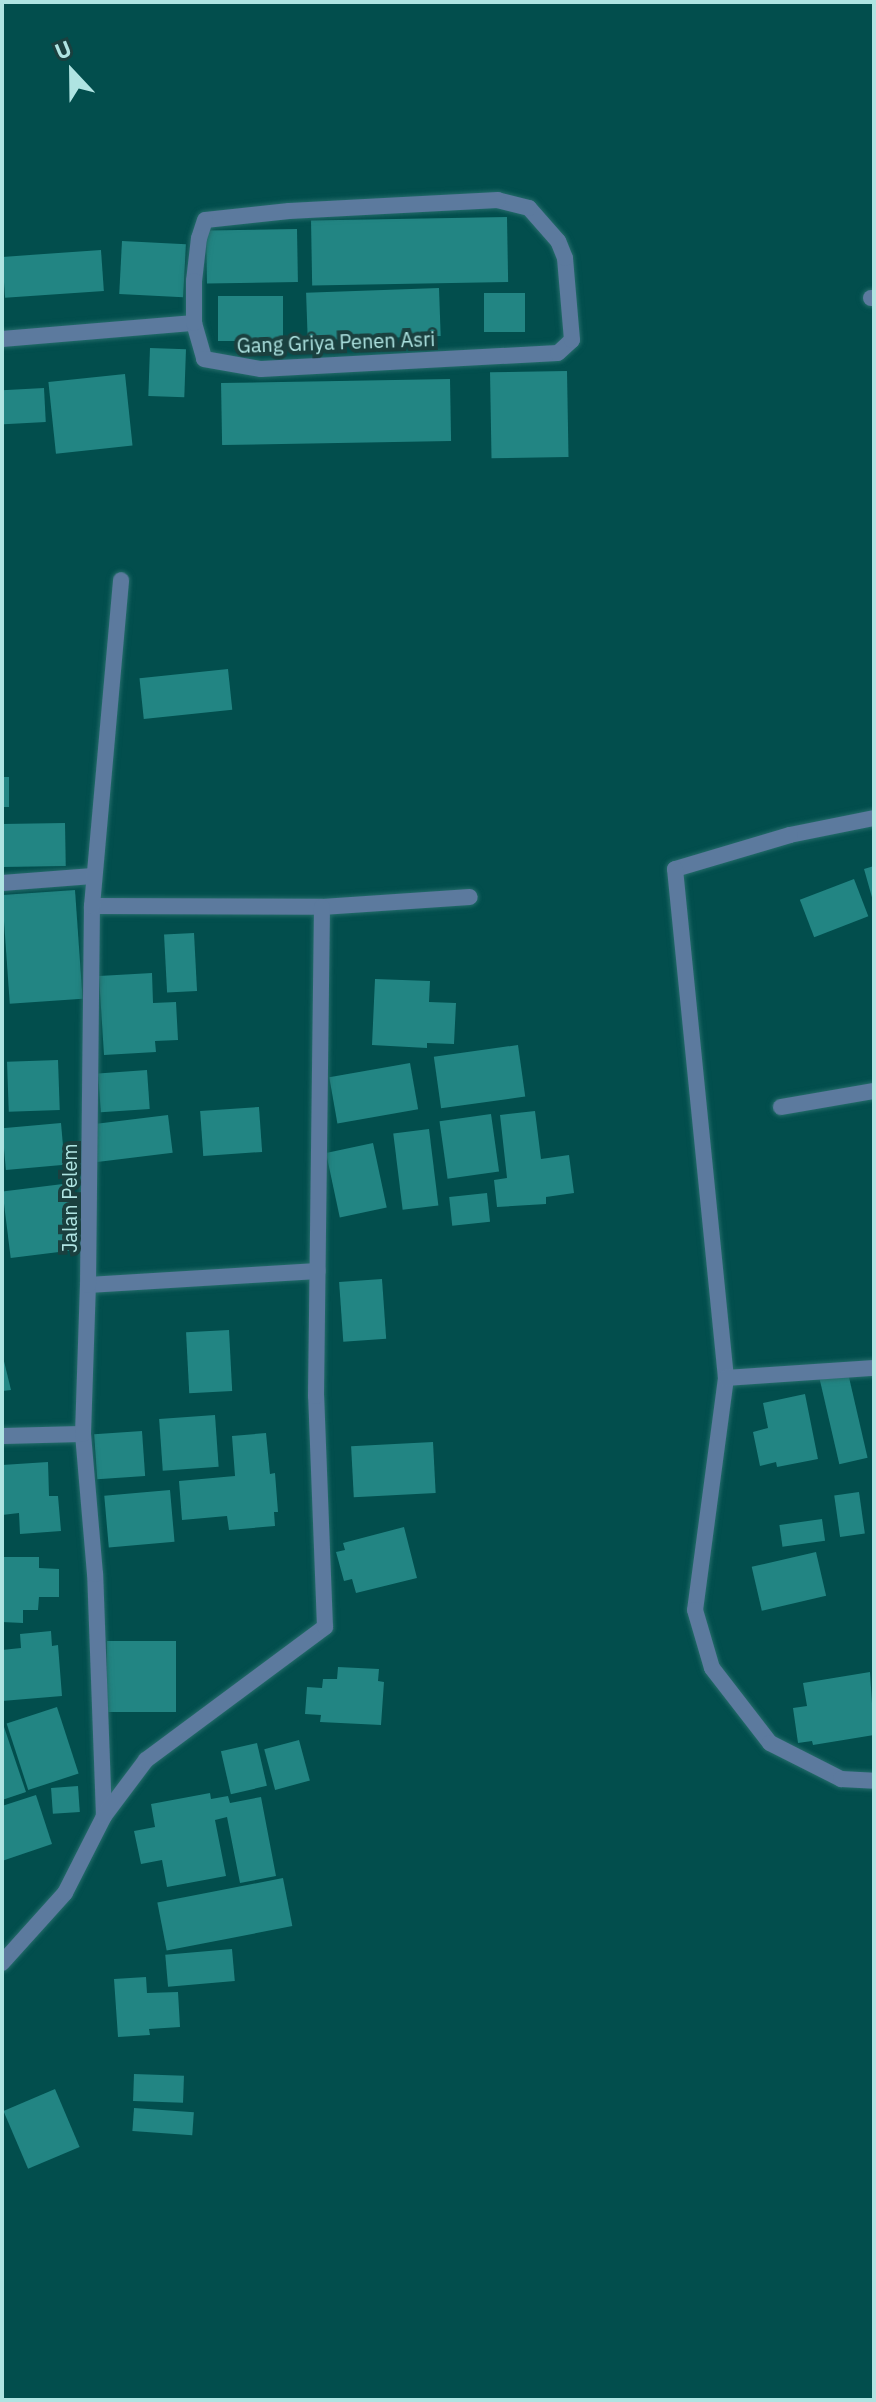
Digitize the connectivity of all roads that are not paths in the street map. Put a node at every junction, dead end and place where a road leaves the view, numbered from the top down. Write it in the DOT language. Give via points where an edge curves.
graph roads {
  1 [pos="194,323"];
  2 [pos="2,339"];
  3 [pos="121,580"];
  4 [pos="874,818"];
  5 [pos="93,876"];
  6 [pos="2,883"];
  7 [pos="470,897"];
  8 [pos="92,906"];
  9 [pos="322,907"];
  10 [pos="874,1091"];
  11 [pos="781,1107"];
  12 [pos="318,1271"];
  13 [pos="88,1285"];
  14 [pos="874,1368"];
  15 [pos="726,1378"];
  16 [pos="83,1434"];
  17 [pos="2,1436"];
  18 [pos="874,1781"];
  19 [pos="104,1816"];
  20 [pos="2,1963"];
  1 -- 1 [label="street, Gang Griya Penen Asri" via="199,238 202,223 209,218 498,200 529,208 562,249 572,340 558,353 261,369 204,359"];
  1 -- 2 [label="street"];
  3 -- 5 [label="street, Jalan Pelem"];
  4 -- 15 [label="street" via="790,835 675,869"];
  5 -- 6 [label="street"];
  5 -- 8 [label="street, Jalan Pelem"];
  7 -- 9 [label="street"];
  8 -- 9 [label="street"];
  8 -- 13 [label="street, Jalan Pelem"];
  9 -- 12 [label="street"];
  10 -- 11 [label="street"];
  12 -- 13 [label="street"];
  12 -- 19 [label="street" via="316,1396 325,1627 146,1760"];
  13 -- 16 [label="street, Jalan Pelem"];
  14 -- 15 [label="street"];
  15 -- 18 [label="street" via="695,1610 712,1668 770,1743 841,1779"];
  16 -- 17 [label="street"];
  16 -- 19 [label="street, Jalan Pelem" via="95,1574"];
  19 -- 20 [label="street" via="65,1893"];
}
